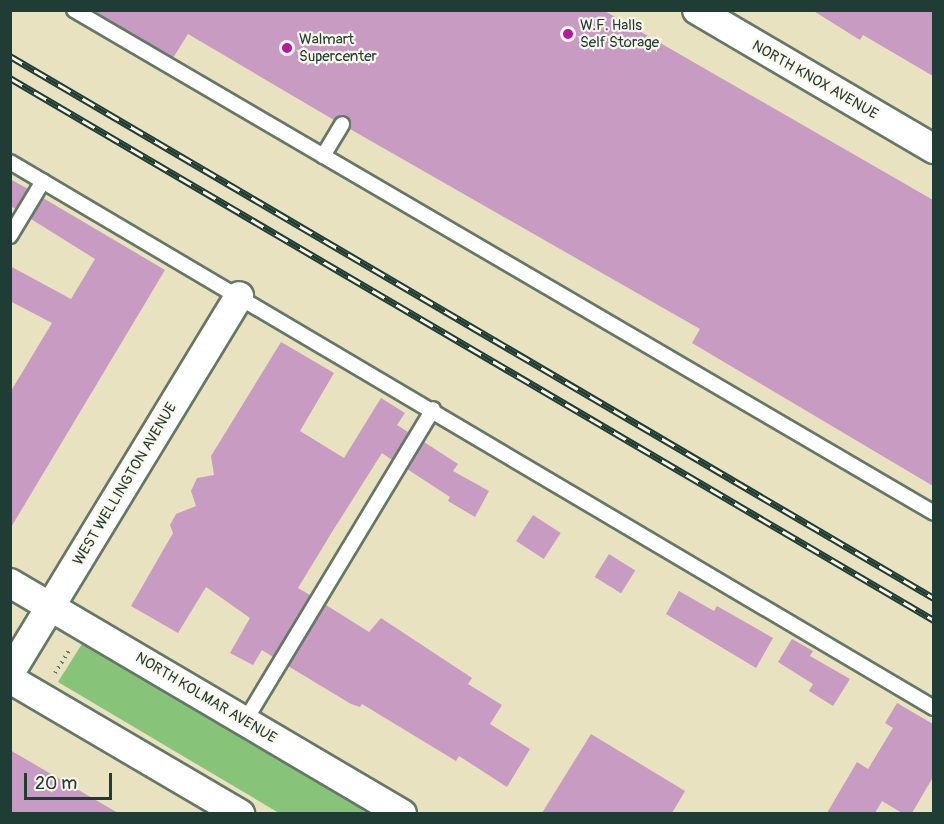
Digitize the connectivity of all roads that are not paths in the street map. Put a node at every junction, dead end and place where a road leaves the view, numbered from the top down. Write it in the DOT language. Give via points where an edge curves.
graph roads {
  1 [pos="74,10"];
  2 [pos="697,10"];
  3 [pos="342,124"];
  4 [pos="933,149"];
  5 [pos="323,156"];
  6 [pos="10,162"];
  7 [pos="43,181"];
  8 [pos="10,236"];
  9 [pos="239,296"];
  10 [pos="434,409"];
  11 [pos="933,513"];
  12 [pos="10,583"];
  13 [pos="51,607"];
  14 [pos="10,673"];
  15 [pos="10,679"];
  16 [pos="933,708"];
  17 [pos="245,721"];
  18 [pos="240,813"];
  19 [pos="402,813"];
  1 -- 5 [label="lane"];
  2 -- 4 [label="street, NORTH KNOX AVENUE"];
  3 -- 5 [label="lane"];
  5 -- 11 [label="lane"];
  6 -- 7 [label="lane"];
  7 -- 8 [label="lane"];
  7 -- 9 [label="lane"];
  9 -- 10 [label="lane"];
  9 -- 13 [label="street, WEST WELLINGTON AVENUE"];
  10 -- 16 [label="lane"];
  10 -- 17 [label="lane"];
  12 -- 13 [label="street, NORTH KOLMAR AVENUE"];
  13 -- 14 [label="street, WEST WELLINGTON AVENUE"];
  13 -- 17 [label="street, NORTH KOLMAR AVENUE"];
  15 -- 18 [label="street"];
  17 -- 19 [label="street, NORTH KOLMAR AVENUE"];
}
